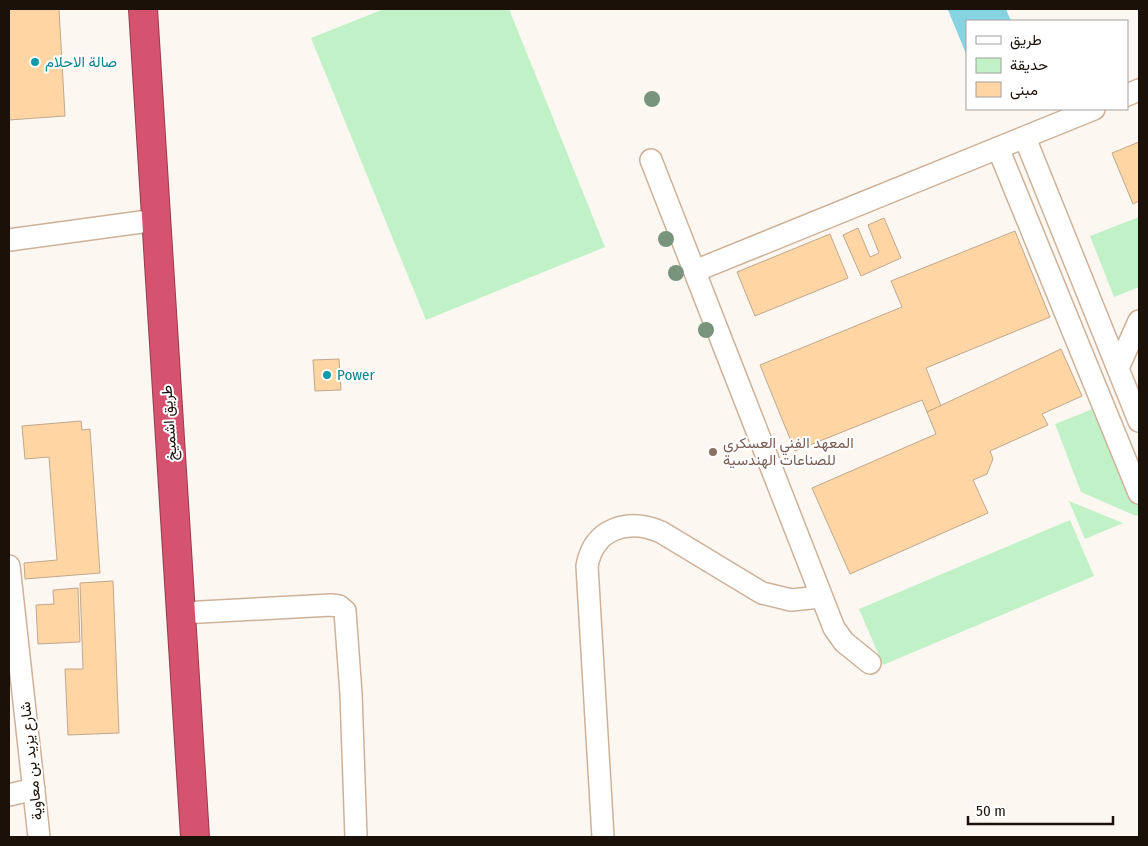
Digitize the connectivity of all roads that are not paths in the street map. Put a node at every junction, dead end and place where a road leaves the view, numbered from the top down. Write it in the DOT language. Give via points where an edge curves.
graph roads {
  1 [pos="142,9"];
  2 [pos="1092,110"];
  3 [pos="1025,138"];
  4 [pos="998,148"];
  5 [pos="651,160"];
  6 [pos="156,220"];
  7 [pos="9,240"];
  8 [pos="695,271"];
  9 [pos="1139,321"];
  10 [pos="1118,368"];
  11 [pos="1139,421"];
  12 [pos="1139,493"];
  13 [pos="9,566"];
  14 [pos="821,597"];
  15 [pos="182,613"];
  16 [pos="870,663"];
  17 [pos="34,789"];
  18 [pos="9,795"];
  19 [pos="39,837"];
  20 [pos="195,837"];
  21 [pos="356,837"];
  22 [pos="603,837"];
  1 -- 6 [label="highway, طريق اشميخ"];
  2 -- 3 [label="street"];
  3 -- 4 [label="street"];
  3 -- 10 [label="street"];
  4 -- 8 [label="street"];
  4 -- 12 [label="street"];
  5 -- 8 [label="street"];
  6 -- 7 [label="street"];
  6 -- 15 [label="highway, طريق اشميخ"];
  8 -- 14 [label="street"];
  9 -- 10 [label="street"];
  10 -- 11 [label="street"];
  13 -- 17 [label="street, شارع يزيد بن معاوية"];
  14 -- 16 [label="street" via="834,628 844,642"];
  14 -- 22 [label="street" via="791,600 762,593 648,526 620,527 597,542 589,554 587,566"];
  15 -- 20 [label="highway, طريق اشميخ"];
  15 -- 21 [label="street" via="331,604 345,611"];
  17 -- 18 [label="street"];
  17 -- 19 [label="street, شارع يزيد بن معاوية"];
}
